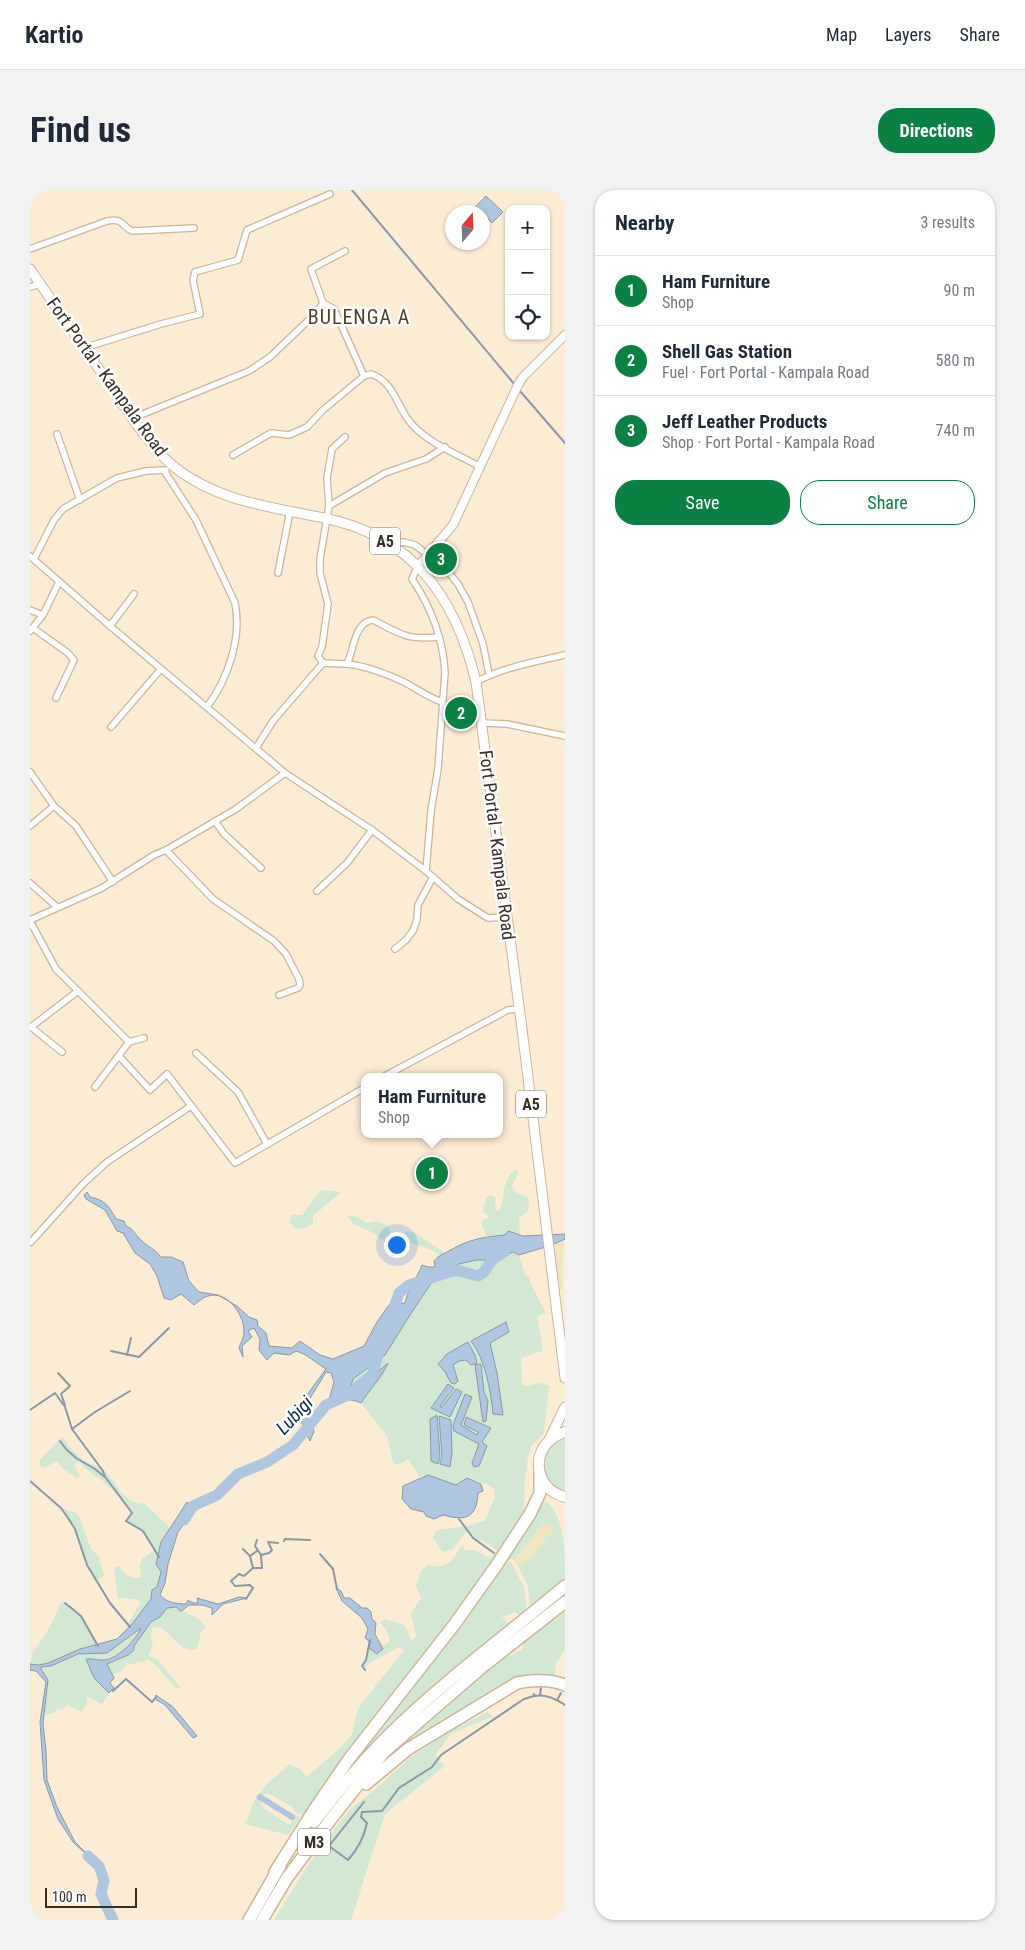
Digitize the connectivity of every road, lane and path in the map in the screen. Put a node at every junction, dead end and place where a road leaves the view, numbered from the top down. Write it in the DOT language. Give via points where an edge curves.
graph roads {
  1 [pos="330,194"];
  2 [pos="194,228"];
  3 [pos="30,249"];
  4 [pos="345,251"];
  5 [pos="30,269"];
  6 [pos="40,284"];
  7 [pos="30,287"];
  8 [pos="323,304"];
  9 [pos="565,335"];
  10 [pos="84,348"];
  11 [pos="364,376"];
  12 [pos="133,418"];
  13 [pos="57,434"];
  14 [pos="345,437"];
  15 [pos="445,448"];
  16 [pos="233,455"];
  17 [pos="172,464"];
  18 [pos="481,467"];
  19 [pos="165,472"];
  20 [pos="80,500"];
  21 [pos="328,506"];
  22 [pos="290,511"];
  23 [pos="327,518"];
  24 [pos="389,543"];
  25 [pos="428,554"];
  26 [pos="32,558"];
  27 [pos="418,566"];
  28 [pos="278,573"];
  29 [pos="59,582"];
  30 [pos="134,594"];
  31 [pos="30,610"];
  32 [pos="43,615"];
  33 [pos="110,626"];
  34 [pos="32,630"];
  35 [pos="439,637"];
  36 [pos="565,655"];
  37 [pos="322,663"];
  38 [pos="347,664"];
  39 [pos="161,669"];
  40 [pos="489,674"];
  41 [pos="476,682"];
  42 [pos="56,698"];
  43 [pos="442,702"];
  44 [pos="207,707"];
  45 [pos="481,724"];
  46 [pos="111,727"];
  47 [pos="565,736"];
  48 [pos="256,748"];
  49 [pos="30,772"];
  50 [pos="285,773"];
  51 [pos="54,806"];
  52 [pos="215,821"];
  53 [pos="30,826"];
  54 [pos="372,830"];
  55 [pos="166,850"];
  56 [pos="261,868"];
  57 [pos="426,871"];
  58 [pos="433,877"];
  59 [pos="113,882"];
  60 [pos="30,883"];
  61 [pos="317,891"];
  62 [pos="57,907"];
  63 [pos="506,918"];
  64 [pos="30,920"];
  65 [pos="395,949"];
  66 [pos="78,991"];
  67 [pos="279,995"];
  68 [pos="519,1009"];
  69 [pos="144,1038"];
  70 [pos="129,1042"];
  71 [pos="62,1052"];
  72 [pos="196,1053"];
  73 [pos="119,1056"];
  74 [pos="390,1073"];
  75 [pos="95,1087"];
  76 [pos="361,1090"];
  77 [pos="191,1106"];
  78 [pos="267,1144"];
  79 [pos="31,1242"];
  80 [pos="565,1378"];
  81 [pos="565,1407"];
  82 [pos="565,1432"];
  83 [pos="550,1440"];
  84 [pos="540,1475"];
  85 [pos="554,1493"];
  86 [pos="565,1497"];
  87 [pos="565,1506"];
  88 [pos="565,1586"];
  89 [pos="565,1602"];
  90 [pos="565,1685"];
  91 [pos="340,1807"];
  92 [pos="275,1872"];
  93 [pos="249,1920"];
  94 [pos="262,1920"];
  1 -- 10 [label="street" via="247,230 238,260 196,272 193,280 200,314"];
  2 -- 3 [label="street" via="132,231 115,219"];
  4 -- 8 [label="street" via="311,269"];
  5 -- 6 [label="main road, Fort Portal - Kampala Road / A5"];
  6 -- 7 [label="street"];
  6 -- 10 [label="main road, Fort Portal - Kampala Road / A5"];
  8 -- 11 [label="street" via="334,309"];
  8 -- 12 [label="street" via="270,357 249,371"];
  9 -- 18 [label="street" via="523,377"];
  10 -- 12 [label="main road, Fort Portal - Kampala Road / A5"];
  11 -- 15 [label="street" via="372,374 383,380 418,432"];
  11 -- 16 [label="street" via="323,410 307,428 289,435 271,433"];
  12 -- 17 [label="main road, Fort Portal - Kampala Road / A5"];
  13 -- 20 [label="street"];
  14 -- 21 [label="street" via="332,449 327,478"];
  15 -- 18 [label="street"];
  15 -- 21 [label="street" via="426,459 385,473"];
  17 -- 19 [label="street"];
  17 -- 22 [label="main road, Fort Portal - Kampala Road / A5" via="196,482 218,492"];
  18 -- 25 [label="street" via="453,525"];
  19 -- 20 [label="street" via="146,471 117,478"];
  19 -- 44 [label="street" via="196,520 235,603 237,614 235,643 223,681"];
  20 -- 26 [label="street" via="63,509"];
  21 -- 23 [label="street"];
  22 -- 23 [label="main road, Fort Portal - Kampala Road / A5"];
  22 -- 28 [label="street"];
  23 -- 24 [label="main road, Fort Portal - Kampala Road / A5" via="359,527"];
  23 -- 37 [label="street" via="320,558 320,573 328,604 318,656"];
  24 -- 25 [label="street" via="410,543"];
  24 -- 27 [label="main road, Fort Portal - Kampala Road / A5"];
  25 -- 27 [label="street"];
  25 -- 40 [label="street" via="449,573 464,594 483,644"];
  26 -- 29 [label="street"];
  27 -- 35 [label="street" via="412,579 426,599"];
  27 -- 41 [label="main road, Fort Portal - Kampala Road / A5" via="440,593 459,627"];
  29 -- 32 [label="street"];
  29 -- 33 [label="street"];
  30 -- 33 [label="street"];
  31 -- 32 [label="street"];
  32 -- 34 [label="street"];
  33 -- 39 [label="street"];
  34 -- 42 [label="street" via="74,660"];
  35 -- 38 [label="street" via="400,635 370,620 358,632"];
  35 -- 43 [label="street" via="444,666"];
  36 -- 40 [label="street"];
  37 -- 38 [label="street"];
  37 -- 48 [label="street" via="272,721"];
  38 -- 43 [label="street" via="403,682 430,699"];
  39 -- 44 [label="street"];
  39 -- 46 [label="street"];
  40 -- 41 [label="street"];
  41 -- 45 [label="main road, Fort Portal - Kampala Road / A5"];
  43 -- 57 [label="street"];
  44 -- 48 [label="street"];
  45 -- 47 [label="street" via="507,724"];
  45 -- 63 [label="main road, Fort Portal - Kampala Road / A5"];
  48 -- 50 [label="street"];
  49 -- 51 [label="street"];
  50 -- 52 [label="street"];
  50 -- 54 [label="street"];
  51 -- 53 [label="street"];
  51 -- 59 [label="street" via="76,826"];
  52 -- 55 [label="street"];
  52 -- 56 [label="street" via="224,834"];
  54 -- 57 [label="street"];
  54 -- 61 [label="street" via="347,863"];
  55 -- 59 [label="street"];
  55 -- 67 [label="street" via="213,899 274,940 286,954 300,985"];
  57 -- 58 [label="street"];
  58 -- 63 [label="street" via="488,918"];
  58 -- 65 [label="street" via="418,905 413,931"];
  59 -- 62 [label="street"];
  60 -- 62 [label="street"];
  62 -- 64 [label="street"];
  63 -- 68 [label="main road, Fort Portal - Kampala Road / A5"];
  64 -- 66 [label="street" via="56,970"];
  66 -- 70 [label="street"];
  66 -- 71 [label="street" via="30,1027"];
  68 -- 74 [label="street" via="508,1010"];
  68 -- 80 [label="main road, Fort Portal - Kampala Road / A5"];
  69 -- 70 [label="street"];
  70 -- 73 [label="street"];
  72 -- 78 [label="street" via="238,1092"];
  73 -- 75 [label="street"];
  73 -- 77 [label="street" via="150,1090 167,1074"];
  76 -- 78 [label="street"];
  77 -- 78 [label="street" via="234,1163"];
  77 -- 79 [label="street" via="107,1162"];
  81 -- 83 [label="main road"];
  82 -- 83 [label="highway"];
  83 -- 84 [label="highway" via="539,1456"];
  84 -- 85 [label="highway"];
  84 -- 92 [label="highway" via="540,1493 530,1514 496,1566 454,1626 349,1759"];
  85 -- 86 [label="highway"];
  85 -- 87 [label="highway"];
  88 -- 92 [label="highway" via="433,1694 390,1734 339,1789"];
  89 -- 91 [label="highway" via="384,1752"];
  90 -- 91 [label="highway" via="536,1680 517,1683 408,1749"];
  91 -- 94 [label="highway, M3"];
  92 -- 93 [label="highway"];
}
